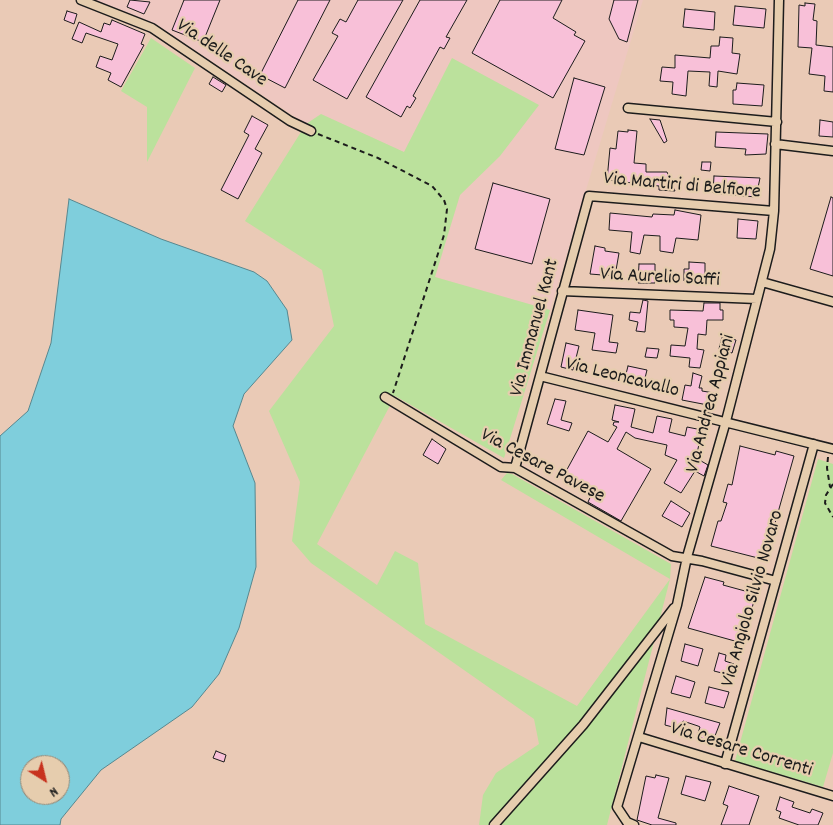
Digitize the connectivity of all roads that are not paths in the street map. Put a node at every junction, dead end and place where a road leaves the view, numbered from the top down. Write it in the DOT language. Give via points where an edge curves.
graph roads {
  1 [pos="81,0"];
  2 [pos="779,0"];
  3 [pos="628,108"];
  4 [pos="777,122"];
  5 [pos="311,131"];
  6 [pos="775,144"];
  7 [pos="833,151"];
  8 [pos="588,196"];
  9 [pos="774,211"];
  10 [pos="762,282"];
  11 [pos="562,291"];
  12 [pos="757,299"];
  13 [pos="833,302"];
  14 [pos="540,376"];
  15 [pos="388,398"];
  16 [pos="726,421"];
  17 [pos="814,444"];
  18 [pos="832,449"];
  19 [pos="515,468"];
  20 [pos="687,557"];
  21 [pos="776,581"];
  22 [pos="676,605"];
  23 [pos="639,737"];
  24 [pos="725,764"];
  25 [pos="833,796"];
  26 [pos="494,825"];
  27 [pos="634,825"];
  1 -- 5 [label="street, Via delle Cave" via="152,28 290,121"];
  2 -- 4 [label="street, Via Andrea Appiani"];
  3 -- 4 [label="street"];
  4 -- 6 [label="street, Via Andrea Appiani"];
  6 -- 7 [label="street"];
  6 -- 9 [label="street, Via Andrea Appiani"];
  8 -- 9 [label="street, Via Martiri di Belfiore"];
  8 -- 11 [label="street, Via Immanuel Kant"];
  9 -- 10 [label="street, Via Andrea Appiani"];
  10 -- 12 [label="street, Via Andrea Appiani"];
  10 -- 13 [label="street"];
  11 -- 12 [label="street, Via Aurelio Saffi"];
  11 -- 14 [label="street, Via Immanuel Kant"];
  12 -- 16 [label="street, Via Andrea Appiani"];
  14 -- 16 [label="street, Via Leoncavallo"];
  14 -- 19 [label="street, Via Immanuel Kant"];
  15 -- 19 [label="street, Via Cesare Pavese" via="500,467"];
  16 -- 17 [label="street, Via Leoncavallo"];
  16 -- 20 [label="street, Via Andrea Appiani"];
  17 -- 18 [label="street, Via Leoncavallo"];
  17 -- 21 [label="street, Via Angiolo Silvio Novaro"];
  19 -- 20 [label="street, Via Cesare Pavese" via="672,556"];
  20 -- 21 [label="street, Via Cesare Pavese"];
  20 -- 22 [label="street, Via Andrea Appiani"];
  21 -- 24 [label="street, Via Angiolo Silvio Novaro"];
  22 -- 23 [label="street, Via Andrea Appiani"];
  22 -- 26 [label="street" via="583,725"];
  23 -- 24 [label="street, Via Cesare Correnti"];
  23 -- 27 [label="street, Via Andrea Appiani" via="617,807 627,822"];
  24 -- 25 [label="street, Via Cesare Correnti"];
}
